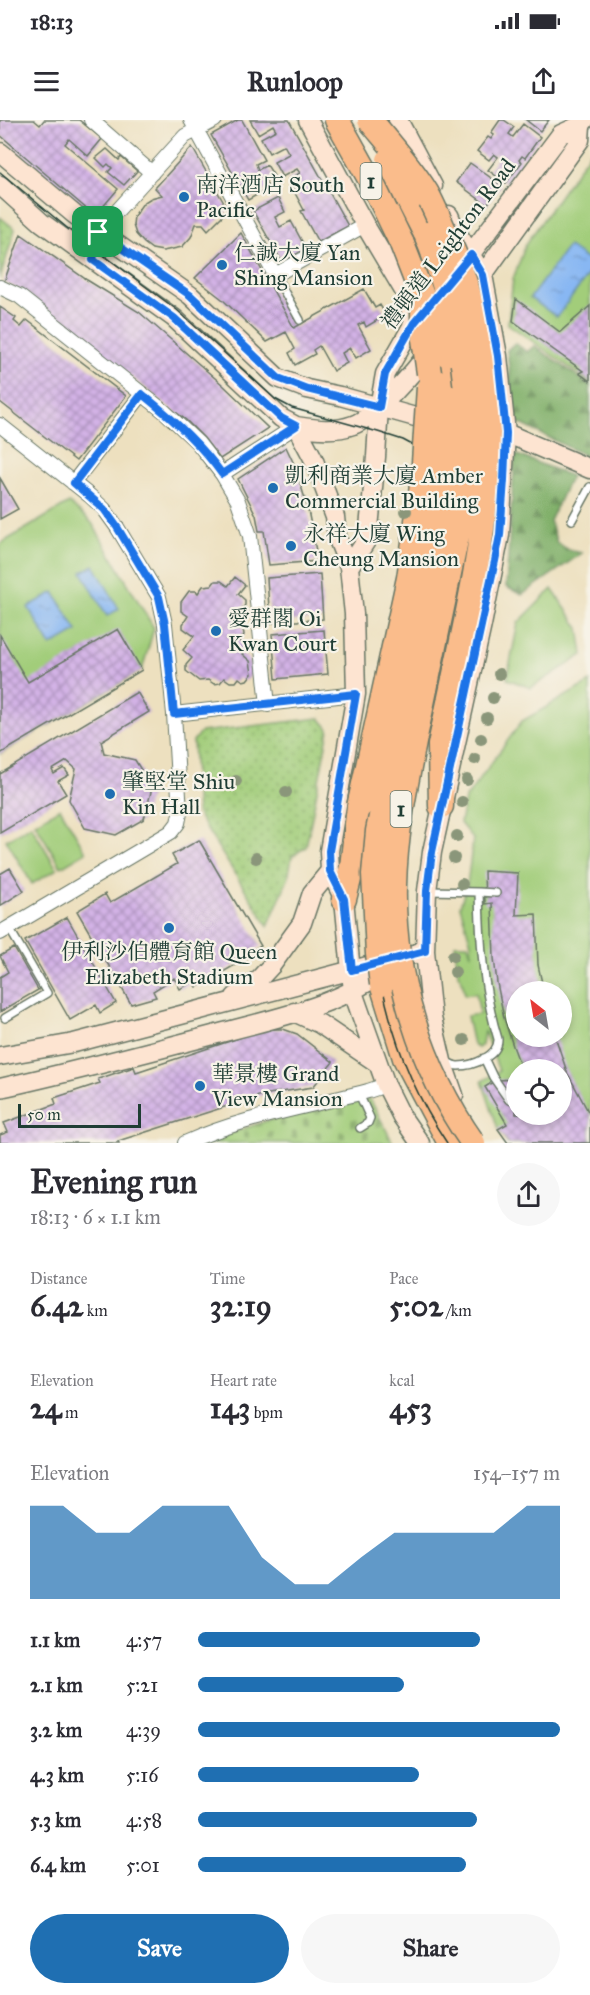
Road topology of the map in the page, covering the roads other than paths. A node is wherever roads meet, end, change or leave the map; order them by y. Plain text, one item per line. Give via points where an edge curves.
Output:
1 (91, 120) edge
2 (215, 120) edge
3 (308, 120) edge
4 (337, 120) edge
5 (398, 120) edge
6 (368, 121) edge
7 (583, 122) edge
8 (194, 125) edge
9 (0, 152) edge
10 (423, 166) junction
11 (152, 173) junction
12 (2, 187) edge
13 (446, 208) junction
14 (365, 225) junction
15 (98, 232) junction
16 (376, 243) junction
17 (471, 255) junction
18 (93, 260) junction
19 (275, 274) junction
20 (483, 275) junction
21 (0, 287) edge
22 (423, 298) junction
23 (491, 314) junction
24 (300, 320) dead end
25 (414, 323) junction
26 (429, 373) junction
27 (142, 394) junction
28 (448, 398) junction
29 (504, 402) junction
30 (379, 407) junction
31 (426, 420) junction
32 (0, 425) edge
33 (296, 426) junction
34 (474, 426) junction
35 (506, 433) junction
36 (524, 441) junction
37 (590, 469) edge
38 (222, 474) junction
39 (74, 483) junction
40 (590, 487) edge
41 (464, 493) junction
42 (572, 520) dead end
43 (349, 567) junction
44 (356, 694) junction
45 (268, 705) junction
46 (174, 714) junction
47 (440, 745) junction
48 (408, 784) junction
49 (441, 806) junction
50 (330, 871) junction
51 (427, 891) junction
52 (479, 892) junction
53 (496, 893) dead end
54 (344, 899) junction
55 (4, 931) edge
56 (425, 951) junction
57 (400, 958) junction
58 (352, 970) junction
59 (353, 992) junction
60 (226, 1004) junction
61 (294, 1012) junction
62 (4, 1018) dead end
63 (0, 1056) edge
64 (484, 1058) junction
65 (442, 1061) junction
66 (376, 1062) junction
67 (386, 1085) junction
68 (0, 1088) edge
69 (359, 1094) junction
70 (506, 1096) edge
71 (360, 1128) dead end
72 (185, 1143) edge
73 (420, 1143) edge
74 (450, 1143) edge
75 (473, 1143) edge
76 (483, 1143) edge

1 - 11 street
2 - 8 street
3 - 14 main road
4 - 22 highway, 1, bridge via 375,188
5 - 10 main road
6 - 10 lane
6 - 47 highway, bridge via 426,192 456,257 479,332 487,387 485,517
6 - 75 highway, 1, bridge via 441,270 464,361 467,465 403,796 394,913 402,972 416,1027 437,1082
7 - 17 main road, 禮頓道 Leighton Road via 561,134
7 - 20 main road, 禮頓道 Leighton Road via 580,140
8 - 11 street
8 - 19 street via 248,217
9 - 15 main road
10 - 13 main road
11 - 15 street
12 - 18 main road
13 - 16 main road via 443,231 424,252 410,256 395,254
13 - 17 main road
14 - 16 main road
14 - 19 street
15 - 18 street
15 - 30 main road via 190,295 278,378
16 - 25 main road via 407,296
17 - 20 main road
17 - 25 main road, 禮頓道 Leighton Road
18 - 33 main road via 174,318 281,418
19 - 24 lane
20 - 23 main road
20 - 30 main road, 禮頓道 Leighton Road via 418,367
21 - 27 street via 19,296
22 - 26 highway, bridge
22 - 28 highway, 1, bridge via 443,331
23 - 29 main road
23 - 34 main road
25 - 30 main road, 禮頓道 Leighton Road via 385,374
26 - 28 highway
26 - 54 highway, bridge via 424,469 409,578 359,807
27 - 38 street via 198,444
27 - 39 street
28 - 74 highway, 1, bridge via 446,475 379,821 374,874 382,984 405,1058
29 - 35 main road
29 - 36 main road
30 - 31 main road
30 - 33 main road, 禮頓道 Leighton Road via 354,425 328,430
30 - 43 main road, 禮頓道 Leighton Road via 368,538
31 - 34 main road
31 - 41 main road via 458,464
32 - 39 street
33 - 38 street
33 - 43 main road via 324,485
34 - 35 main road
34 - 41 main road
35 - 36 main road
35 - 49 main road via 498,543
36 - 37 main road
38 - 45 street via 238,501 250,536
39 - 46 street via 104,509 159,597
40 - 42 lane
41 - 48 main road
43 - 44 main road
44 - 45 street
44 - 50 main road via 329,851
45 - 46 street
46 - 55 street via 180,813 171,832
47 - 48 highway
47 - 49 highway
48 - 57 main road via 398,867
49 - 51 main road
50 - 54 main road
50 - 60 main road via 312,893 302,924 271,966
51 - 52 lane
51 - 56 main road
52 - 53 lane
52 - 64 lane via 480,946 498,1044 494,1053
54 - 58 main road
55 - 62 lane via 47,993
56 - 57 main road
56 - 65 main road via 432,1018
57 - 58 main road
57 - 59 main road
58 - 59 main road
58 - 60 main road
59 - 61 main road
59 - 66 main road
60 - 63 main road via 74,1043
61 - 66 main road via 320,1024
61 - 68 main road
64 - 65 lane via 458,1066
64 - 70 lane
65 - 76 main road via 457,1101
66 - 67 main road
67 - 69 street
67 - 73 main road
69 - 71 lane via 370,1118
69 - 72 street via 245,1121

